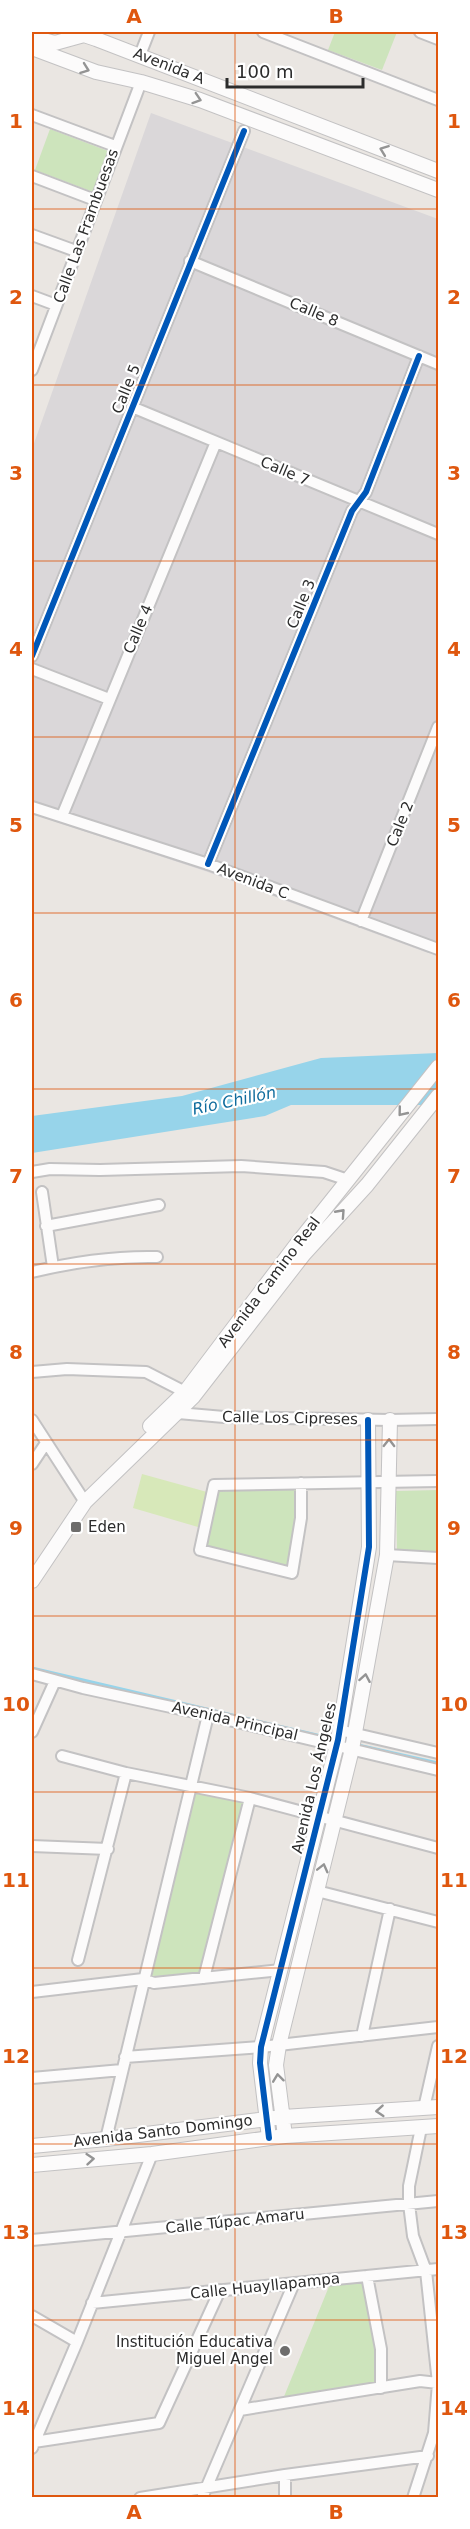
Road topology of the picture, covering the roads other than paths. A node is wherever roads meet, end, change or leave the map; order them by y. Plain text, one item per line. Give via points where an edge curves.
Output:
1 (149, 32) edge
2 (263, 32) edge
3 (420, 32) edge
4 (32, 37) edge
5 (66, 37) edge
6 (438, 39) edge
7 (32, 48) edge
8 (140, 55) junction
9 (141, 82) junction
10 (438, 100) edge
11 (32, 115) edge
12 (244, 130) dead end
13 (115, 146) junction
14 (438, 171) edge
15 (32, 176) edge
16 (438, 190) edge
17 (95, 200) junction
18 (32, 235) edge
19 (76, 251) junction
20 (190, 261) junction
21 (32, 296) edge
22 (56, 305) junction
23 (419, 356) junction
24 (438, 364) edge
25 (32, 366) edge
26 (132, 407) junction
27 (216, 442) junction
28 (359, 501) junction
29 (438, 534) edge
30 (32, 656) edge
31 (32, 669) edge
32 (109, 699) junction
33 (438, 727) edge
34 (32, 807) edge
35 (62, 816) junction
36 (208, 864) junction
37 (361, 921) junction
38 (438, 949) edge
39 (438, 1067) edge
40 (438, 1096) edge
41 (32, 1172) edge
42 (350, 1177) junction
43 (42, 1192) dead end
44 (159, 1205) dead end
45 (46, 1227) junction
46 (157, 1257) dead end
47 (52, 1267) junction
48 (32, 1272) edge
49 (32, 1372) edge
50 (185, 1392) junction
51 (178, 1413) junction
52 (368, 1419) junction
53 (438, 1419) edge
54 (390, 1420) junction
55 (32, 1421) edge
56 (46, 1443) junction
57 (32, 1464) edge
58 (370, 1481) junction
59 (438, 1481) edge
60 (389, 1482) junction
61 (301, 1483) junction
62 (94, 1491) junction
63 (84, 1502) junction
64 (387, 1555) junction
65 (438, 1557) edge
66 (32, 1581) edge
67 (32, 1674) edge
68 (56, 1681) junction
69 (208, 1715) junction
70 (339, 1730) junction
71 (32, 1732) edge
72 (355, 1734) junction
73 (337, 1745) junction
74 (352, 1749) junction
75 (438, 1752) edge
76 (62, 1756) dead end
77 (438, 1770) edge
78 (126, 1773) junction
79 (190, 1786) junction
80 (250, 1798) junction
81 (319, 1816) junction
82 (334, 1821) junction
83 (438, 1848) edge
84 (108, 1849) junction
85 (32, 1850) edge
86 (317, 1890) junction
87 (390, 1909) junction
88 (438, 1922) edge
89 (78, 1960) dead end
90 (281, 1970) junction
91 (204, 1978) junction
92 (143, 1979) junction
93 (32, 1992) edge
94 (438, 2027) edge
95 (362, 2036) junction
96 (279, 2045) junction
97 (438, 2046) edge
98 (261, 2047) junction
99 (125, 2057) junction
100 (122, 2070) junction
101 (32, 2078) edge
102 (438, 2107) edge
103 (424, 2108) junction
104 (283, 2117) junction
105 (266, 2119) junction
106 (438, 2126) edge
107 (420, 2128) junction
108 (285, 2136) junction
109 (269, 2138) junction
110 (106, 2139) junction
111 (32, 2146) edge
112 (152, 2154) junction
113 (32, 2164) edge
114 (438, 2201) edge
115 (409, 2204) junction
116 (122, 2232) junction
117 (32, 2240) edge
118 (438, 2269) edge
119 (426, 2271) junction
120 (367, 2276) junction
121 (294, 2283) junction
122 (219, 2290) junction
123 (92, 2303) junction
124 (32, 2316) edge
125 (77, 2342) junction
126 (438, 2383) edge
127 (381, 2388) junction
128 (240, 2410) junction
129 (436, 2432) edge
130 (33, 2445) edge
131 (428, 2456) junction
132 (285, 2475) junction
133 (207, 2486) junction
134 (141, 2498) edge
135 (202, 2498) edge
136 (285, 2498) edge
137 (414, 2498) edge

1 - 8 street
2 - 10 street
3 - 6 street
4 - 5 street, Avenida A via 55,43
5 - 8 street, Avenida A via 84,35
7 -> 9 street, Avenida A via 96,72
14 -> 8 street, Avenida A
9 - 13 street, Calle Las Frambuesas
9 -> 16 street, Avenida A via 248,117
11 - 13 street
12 - 20 street, Calle 5
13 - 17 street, Calle Las Frambuesas
15 - 17 street
17 - 19 street, Calle Las Frambuesas
18 - 19 street
19 - 22 street, Calle Las Frambuesas
20 - 23 street, Calle 8
20 - 26 street, Calle 5
21 - 22 street
22 - 25 street, Calle Las Frambuesas
23 - 24 street, Calle 8
23 - 28 street, Calle 3 via 366,492
26 - 27 street, Calle 7
26 - 30 street, Calle 5
27 - 28 street, Calle 7
27 - 32 street, Calle 4
28 - 29 street, Calle 7
28 - 36 street, Calle 3
31 - 32 street
32 - 35 street, Calle 4
33 - 37 street, Cale 2
34 - 35 street, Avenida C
35 - 36 street, Avenida C
36 - 37 street, Avenida C
37 - 38 street, Avenida C
39 -> 42 street, Avenida Camino Real
51 -> 40 street, Avenida Camino Real via 304,1254 367,1185
41 - 42 street via 241,1166
42 - 50 street, Avenida Camino Real
43 - 45 street
44 - 45 street
45 - 47 street
46 - 47 street via 124,1256
47 - 48 street
49 - 50 street via 146,1372
50 - 62 street, Avenida Camino Real via 114,1461
51 - 52 street, Calle Los Cipreses
51 - 62 street, Avenida Camino Real
52 - 54 street, Calle Los Cipreses
52 - 58 street, Avenida Los Ángeles
53 - 54 street, Calle Los Cipreses
60 -> 54 street, Avenida Los Ángeles
55 - 56 street
56 - 57 street
56 - 63 street
58 - 60 street
58 - 61 street
58 - 70 street, Avenida Los Ángeles via 369,1546
59 - 60 street
60 - 64 street, Avenida Los Ángeles
61 - 61 street via 301,1518 292,1573 200,1550 214,1485
62 - 63 street, Avenida Camino Real
63 - 66 street, Avenida Camino Real
64 - 65 street
72 -> 64 street, Avenida Los Ángeles
67 - 68 street, Avenida Principal
68 - 69 street, Avenida Principal
68 - 71 street
69 - 73 street, Avenida Principal
69 - 79 street
70 - 72 street
70 - 73 street, Avenida Los Ángeles
72 - 74 street, Avenida Los Ángeles
72 - 75 street
73 - 74 street, Avenida Principal
73 - 81 street, Avenida Los Ángeles
74 - 77 street, Avenida Principal
74 - 82 street, Avenida Los Ángeles
76 - 78 street
78 - 79 street
78 - 84 street
79 - 80 street
79 - 92 street
80 - 81 street
80 - 91 street
81 - 82 street
81 - 90 street, Avenida Los Ángeles
82 - 83 street
86 -> 82 street, Avenida Los Ángeles
84 - 85 street
84 - 89 street
86 - 87 street
86 - 96 street, Avenida Los Ángeles
87 - 88 street
87 - 95 street
90 - 91 street
90 - 98 street, Avenida Los Ángeles
91 - 92 street via 154,1983
92 - 93 street
92 - 99 street
94 - 95 street
95 - 96 street
96 - 98 street
104 -> 96 street, Avenida Los Ángeles via 276,2065
97 - 103 street
98 - 99 street
98 - 105 street, Avenida Los Ángeles
99 - 100 street
100 - 101 street
100 - 110 street
102 - 103 street, Avenida Santo Domingo
103 -> 104 street, Avenida Santo Domingo
104 - 105 street, Avenida Santo Domingo
104 - 108 street, Avenida Los Ángeles
105 - 109 street, Avenida Los Ángeles
105 - 110 street, Avenida Santo Domingo
106 - 107 street, Avenida Santo Domingo
107 - 108 street, Avenida Santo Domingo
107 - 115 street
108 - 109 street, Avenida Santo Domingo
109 - 112 street, Avenida Santo Domingo
110 - 111 street, Avenida Santo Domingo
113 -> 112 street, Avenida Santo Domingo
112 - 116 street
114 - 115 street, Calle Túpac Amaru
115 - 116 street, Calle Túpac Amaru
115 - 119 street via 413,2236
116 - 117 street, Calle Túpac Amaru
116 - 123 street
118 - 119 street, Calle Huayllapampa
119 - 120 street, Calle Huayllapampa
119 - 126 street
120 - 121 street, Calle Huayllapampa
120 - 127 street via 381,2349
121 - 122 street, Calle Huayllapampa
121 - 128 street
122 - 123 street, Calle Huayllapampa
122 - 130 street via 159,2423
123 - 125 street
124 - 125 street
125 - 130 street
126 - 127 street via 420,2381
126 - 129 street
127 - 128 street
128 - 133 street
129 - 131 street
131 - 132 street
131 - 137 street
132 - 133 street
132 - 136 street
133 - 134 street
133 - 135 street

